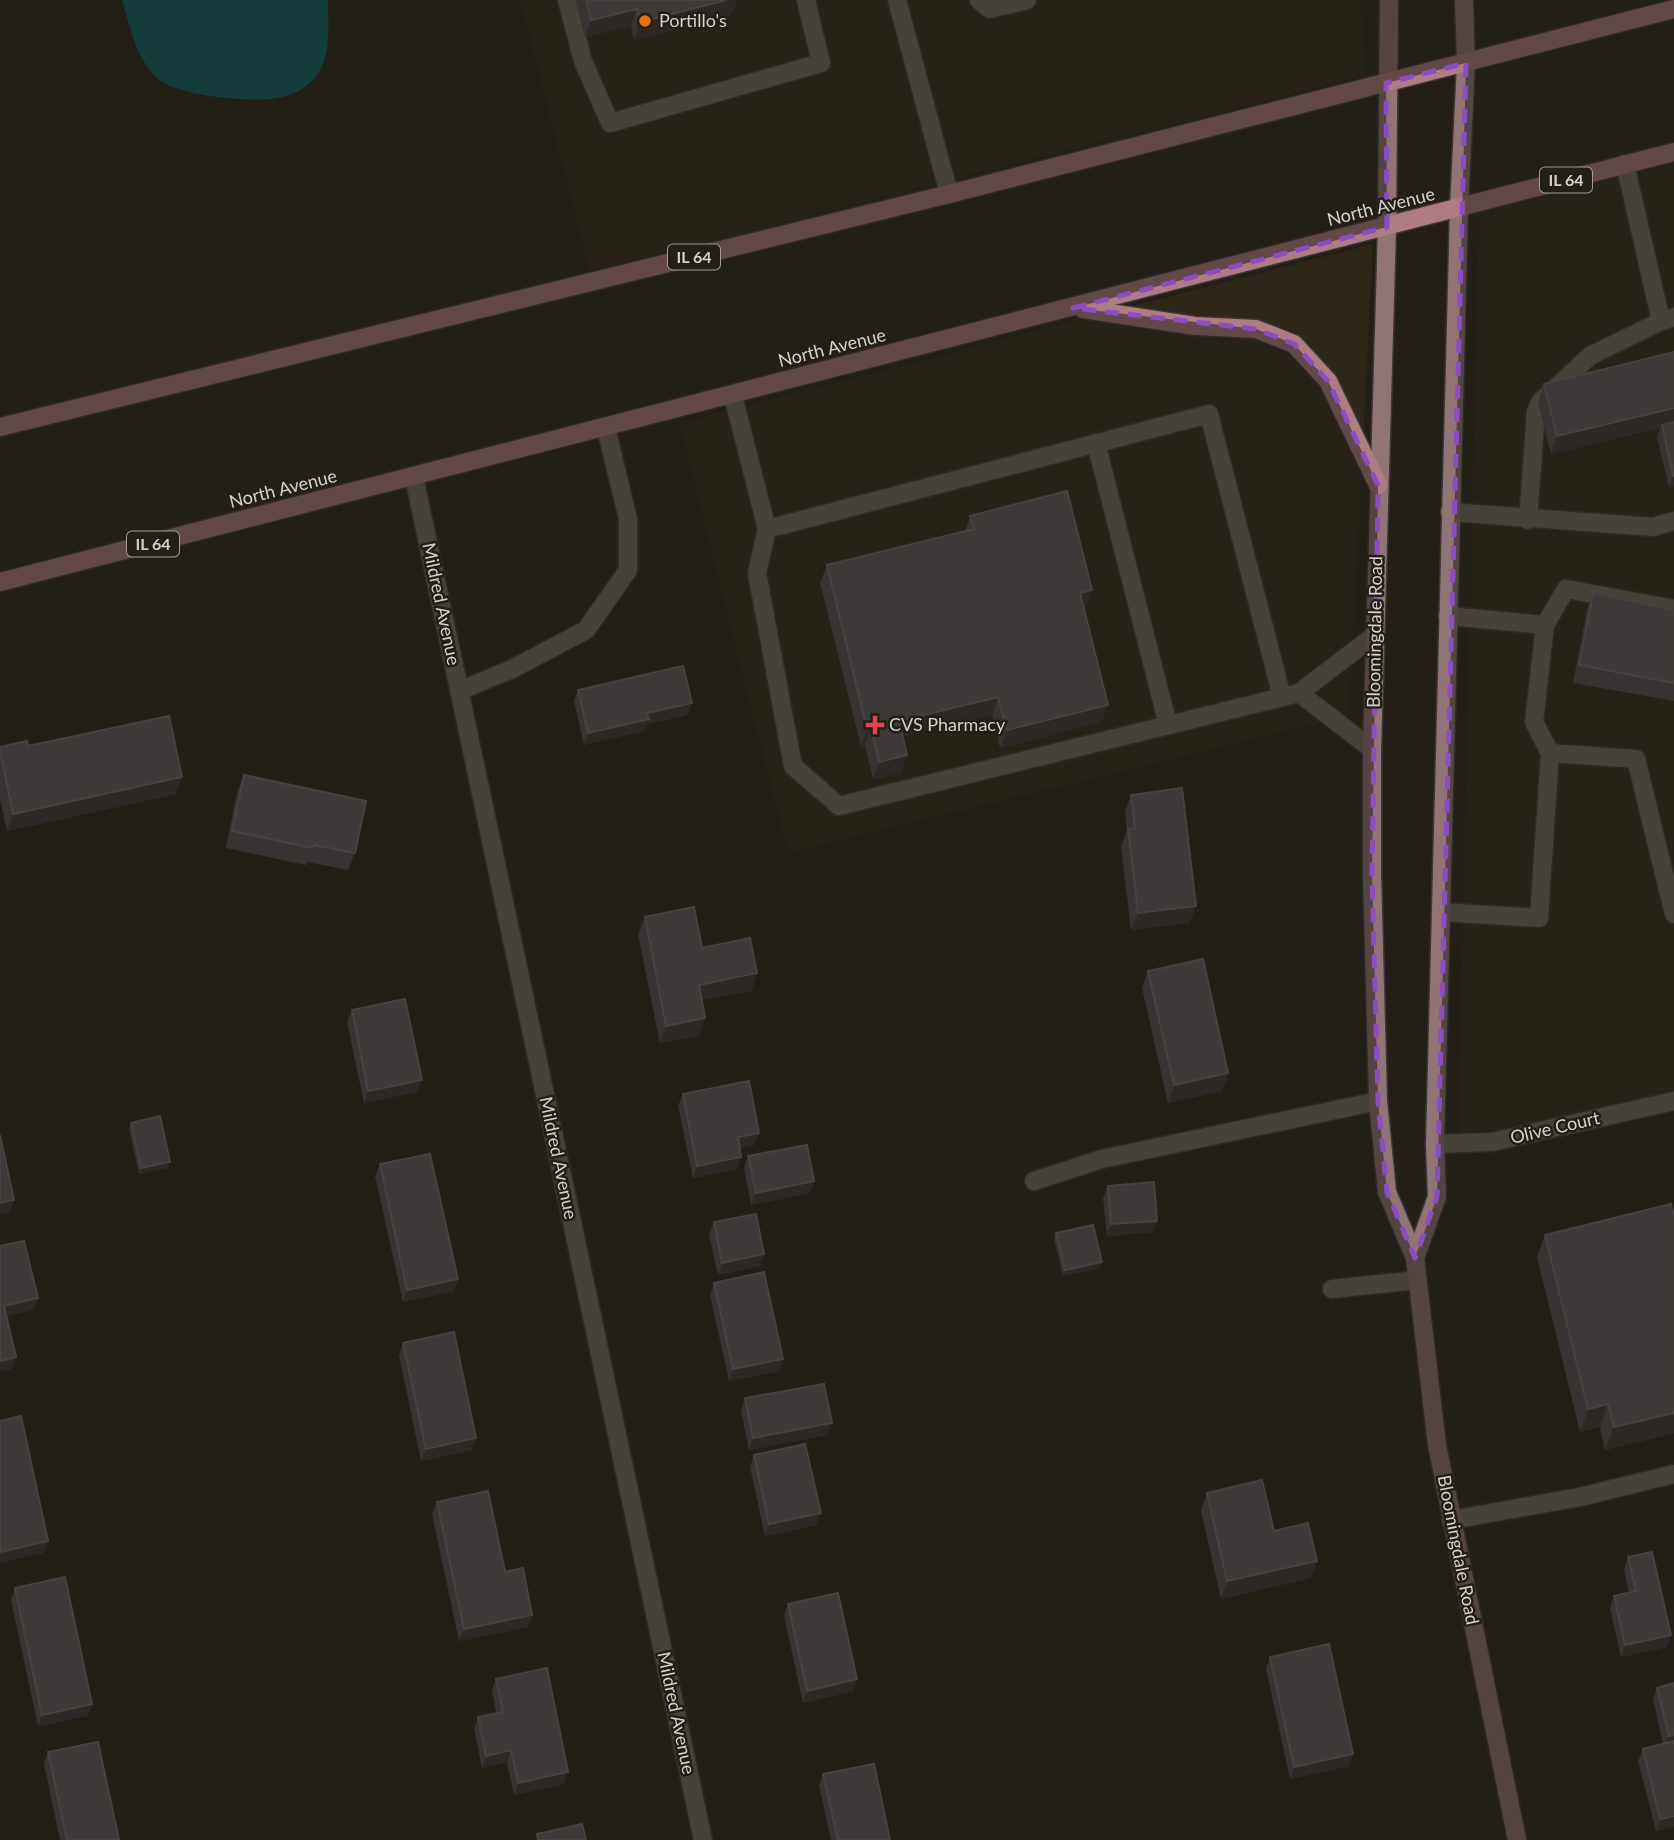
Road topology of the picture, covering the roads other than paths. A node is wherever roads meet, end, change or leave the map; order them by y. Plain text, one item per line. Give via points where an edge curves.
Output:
1 (567, 0) edge
2 (806, 0) edge
3 (897, 0) edge
4 (979, 0) edge
5 (1027, 0) edge
6 (1389, 0) edge
7 (1464, 0) edge
8 (1674, 9) edge
9 (1466, 62) junction
10 (1386, 83) junction
11 (1674, 152) edge
12 (1625, 164) junction
13 (949, 194) junction
14 (1459, 209) junction
15 (1387, 227) junction
16 (1073, 308) junction
17 (1668, 319) edge
18 (733, 396) junction
19 (0, 427) edge
20 (606, 428) junction
21 (1096, 443) junction
22 (414, 477) junction
23 (1378, 485) junction
24 (1450, 512) junction
25 (1528, 520) junction
26 (1674, 521) edge
27 (767, 529) junction
28 (0, 582) edge
29 (1674, 609) edge
30 (1448, 617) junction
31 (1545, 625) junction
32 (1375, 635) junction
33 (459, 691) junction
34 (1290, 695) junction
35 (1168, 725) junction
36 (1372, 749) junction
37 (1550, 753) junction
38 (1441, 912) junction
39 (1674, 914) edge
40 (1378, 1101) junction
41 (1674, 1101) edge
42 (1435, 1144) junction
43 (1034, 1181) dead end
44 (1415, 1258) junction
45 (1418, 1280) junction
46 (1332, 1289) dead end
47 (1674, 1474) edge
48 (1451, 1520) junction
49 (703, 1840) edge
50 (1517, 1840) edge

1 - 2 street via 583,61 610,123 821,63
3 - 13 street
4 - 5 street via 990,9
6 - 10 main road, Bloomingdale Road
7 - 9 main road, Bloomingdale Road
8 - 9 main road, IL 64
9 - 10 main road, IL 64
9 - 14 main road, Bloomingdale Road
10 - 13 main road, IL 64
10 - 15 main road, Bloomingdale Road
11 - 12 main road, North Avenue / IL 64
12 - 14 main road, North Avenue / IL 64
12 - 17 street
13 - 19 main road, IL 64
14 - 15 main road, North Avenue / IL 64
14 - 24 main road, Bloomingdale Road
15 - 16 main road, North Avenue / IL 64
15 - 23 main road, Bloomingdale Road
16 - 18 main road, North Avenue / IL 64
16 - 23 main road via 1195,326 1256,328 1294,344 1328,381
17 - 25 street via 1590,356 1540,402
18 - 20 main road, North Avenue / IL 64
18 - 27 street
20 - 22 main road, North Avenue / IL 64
20 - 33 street via 628,519 628,570 586,630
21 - 27 street
21 - 34 street via 1209,414
21 - 35 street
22 - 28 main road, North Avenue / IL 64
22 - 33 street, Mildred Avenue
23 - 32 main road, Bloomingdale Road
24 - 25 street
24 - 30 main road, Bloomingdale Road
25 - 26 street via 1653,527
27 - 35 street via 757,573 793,766 839,806
29 - 31 street via 1566,589
30 - 31 street
30 - 38 main road, Bloomingdale Road
31 - 37 street via 1534,722
32 - 34 street
32 - 36 main road, Bloomingdale Road
33 - 49 street, Mildred Avenue
34 - 35 street
34 - 36 street
36 - 40 main road, Bloomingdale Road
37 - 38 street via 1539,918
37 - 39 street via 1636,759
38 - 42 main road, Bloomingdale Road
40 - 43 street via 1102,1159
40 - 44 main road, Bloomingdale Road via 1387,1192
41 - 42 street, Olive Court via 1492,1142
42 - 44 main road, Bloomingdale Road via 1437,1197
44 - 45 main road, Bloomingdale Road
45 - 46 street
45 - 48 main road, Bloomingdale Road via 1437,1445
47 - 48 street via 1580,1497
48 - 50 main road, Bloomingdale Road

